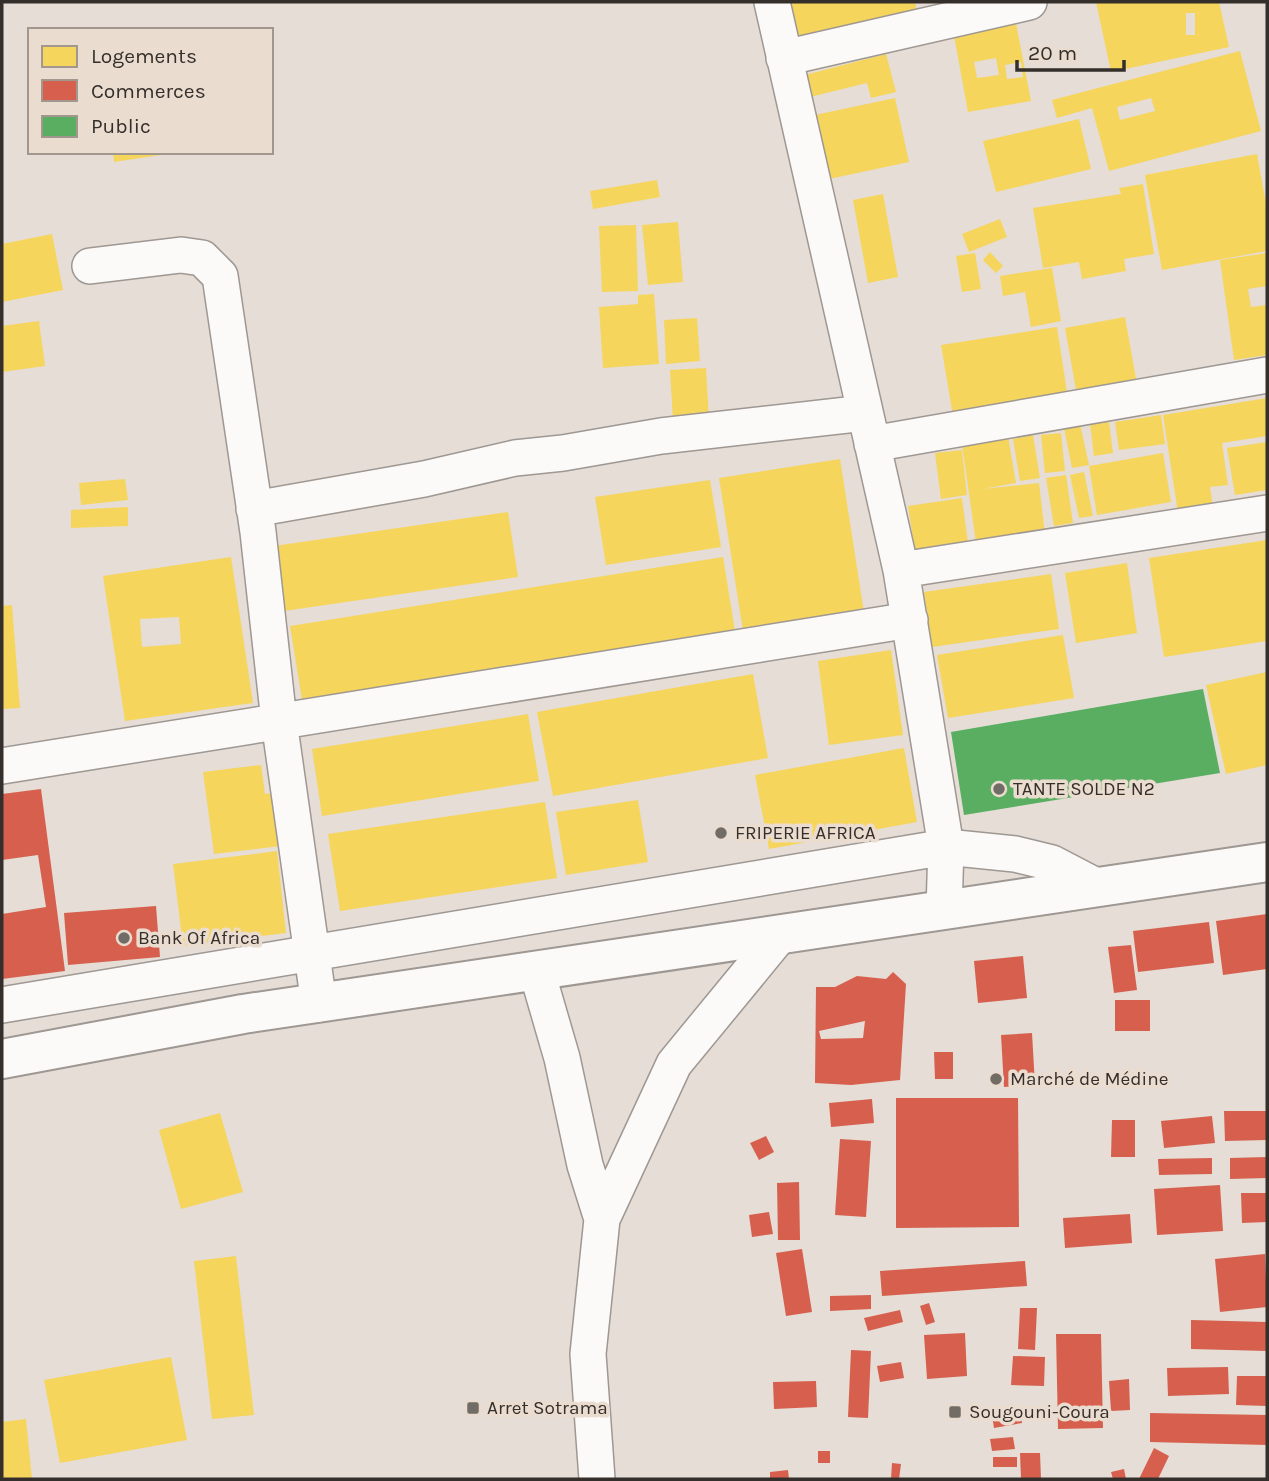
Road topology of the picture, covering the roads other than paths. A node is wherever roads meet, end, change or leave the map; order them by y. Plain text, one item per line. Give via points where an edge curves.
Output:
1 (772, 2) edge
2 (1029, 2) edge
3 (784, 58) junction
4 (90, 266) dead end
5 (1267, 375) edge
6 (868, 428) junction
7 (254, 509) junction
8 (1267, 513) edge
9 (901, 570) junction
10 (910, 620) junction
11 (279, 722) junction
12 (2, 766) edge
13 (946, 847) junction
14 (1267, 862) edge
15 (1098, 887) junction
16 (944, 911) junction
17 (780, 935) junction
18 (312, 951) junction
19 (537, 972) junction
20 (319, 1004) junction
21 (2, 1005) edge
22 (2, 1059) edge
23 (602, 1219) junction
24 (597, 1479) edge

1 - 3 street
2 - 3 street
3 - 6 street
4 - 7 street via 181,256 202,258 220,276
5 - 6 street
6 - 7 street via 661,436 515,458
6 - 9 street
7 - 11 street
8 - 9 street
9 - 10 street
10 - 11 street
10 - 13 street
11 - 12 street
11 - 18 street
13 - 15 street via 1016,854 1052,863
13 - 16 street
13 - 18 street
14 - 15 street
15 - 16 street
16 - 17 street
17 - 19 street
17 - 23 street via 674,1064
18 - 20 street
18 - 21 street
19 - 20 street
19 - 23 street
20 - 22 street
23 - 24 street via 588,1354

